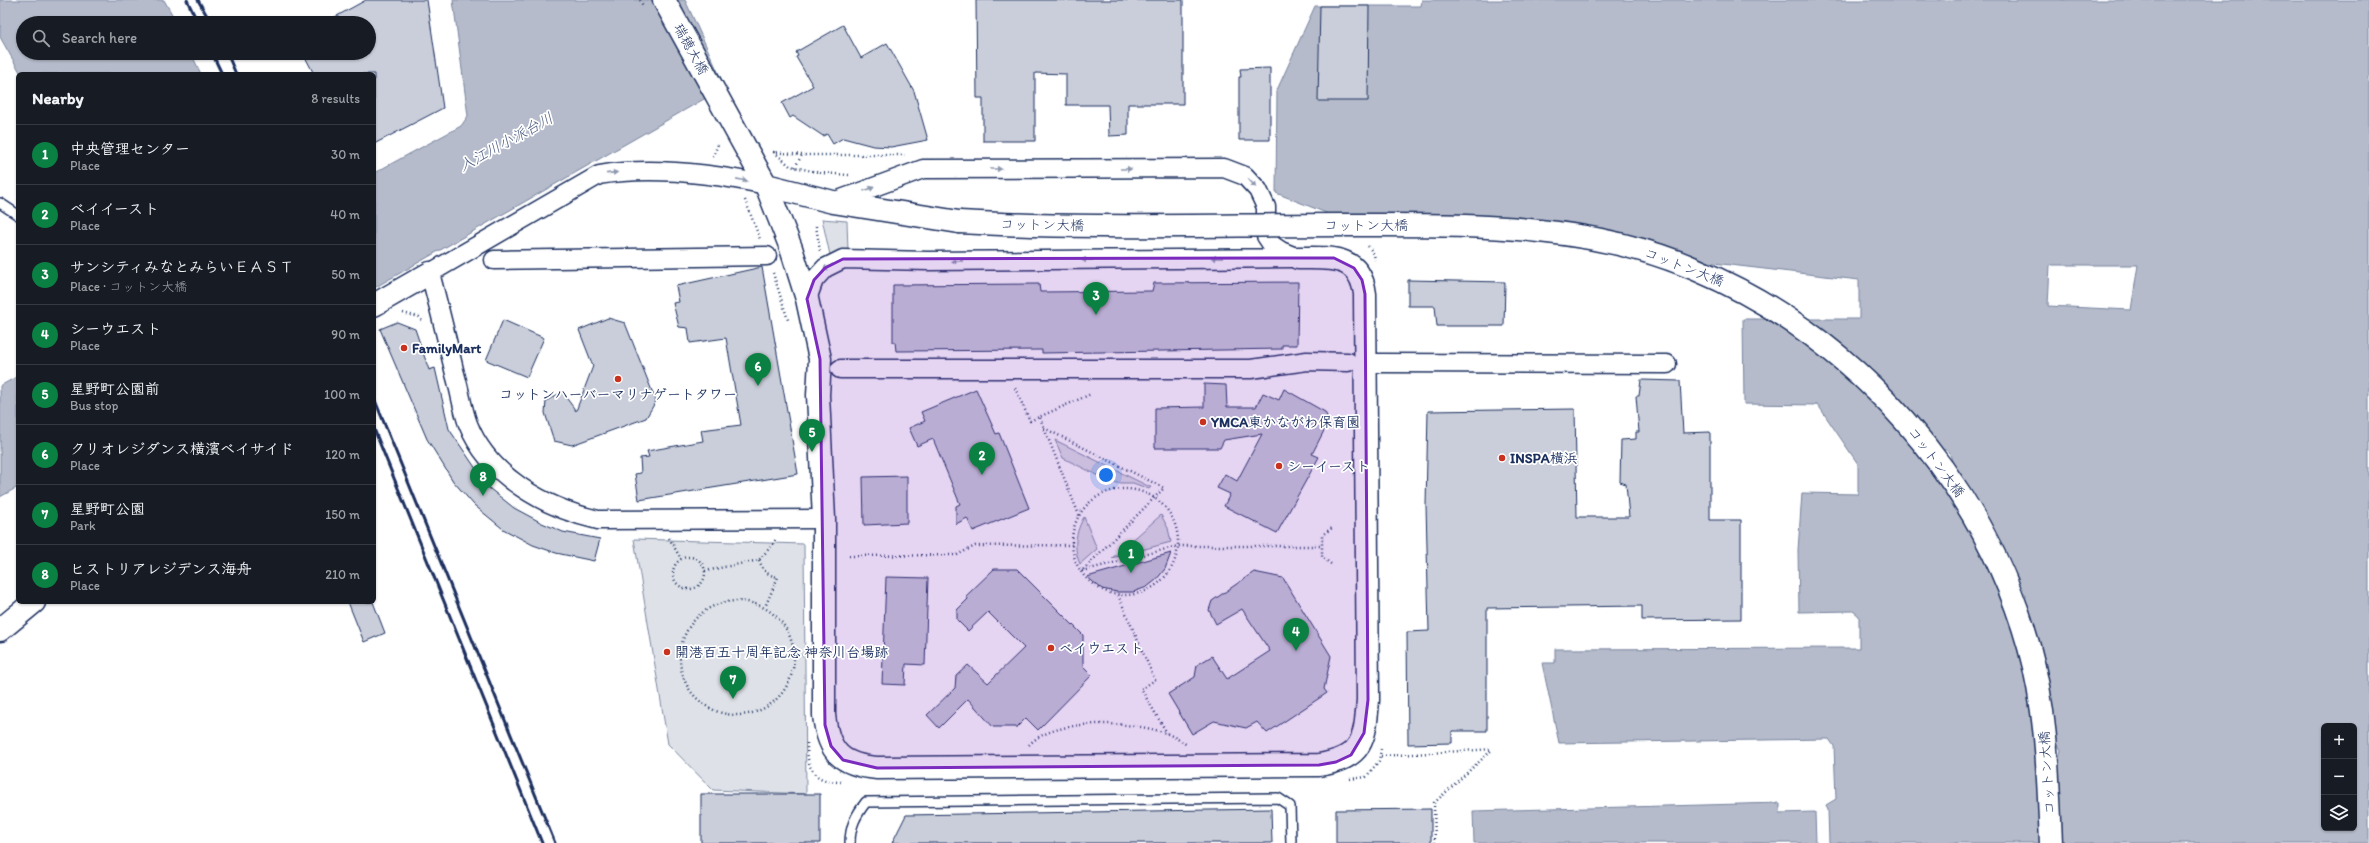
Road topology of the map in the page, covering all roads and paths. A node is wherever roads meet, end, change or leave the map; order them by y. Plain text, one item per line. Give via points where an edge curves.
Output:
1 (664, 0) edge
2 (770, 147) dead end
3 (773, 152) junction
4 (795, 167) junction
5 (794, 173) dead end
6 (854, 174) dead end
7 (766, 185) junction
8 (743, 196) dead end
9 (833, 202) junction
10 (0, 203) edge
11 (16, 214) edge
12 (816, 226) dead end
13 (1266, 236) junction
14 (767, 256) junction
15 (1237, 258) junction
16 (1298, 258) junction
17 (821, 259) dead end
18 (494, 260) dead end
19 (430, 273) junction
20 (807, 299) junction
21 (376, 303) edge
22 (398, 312) dead end
23 (789, 323) dead end
24 (425, 325) dead end
25 (1348, 362) dead end
26 (1376, 363) dead end
27 (1667, 364) dead end
28 (840, 368) dead end
29 (1006, 368) junction
30 (1091, 394) dead end
31 (1040, 418) junction
32 (1044, 428) junction
33 (1155, 498) junction
34 (1080, 516) junction
35 (783, 518) junction
36 (824, 519) junction
37 (1332, 528) dead end
38 (1072, 544) junction
39 (1178, 546) junction
40 (1322, 546) junction
41 (845, 553) dead end
42 (849, 556) dead end
43 (845, 559) dead end
44 (758, 560) junction
45 (1331, 564) dead end
46 (705, 571) junction
47 (1081, 572) junction
48 (1118, 595) junction
49 (32, 604) edge
50 (765, 607) junction
51 (0, 630) edge
52 (794, 654) junction
53 (808, 655) dead end
54 (1168, 734) junction
55 (1190, 747) dead end
56 (1025, 750) dead end
57 (1354, 779) dead end
58 (850, 843) edge
59 (1291, 843) edge
60 (1435, 843) edge
61 (2051, 843) edge

1 - 7 street, 瑞穂大橋
2 - 3 path
3 - 4 path
3 - 4 path via 802,155
4 - 5 path
4 - 6 path via 821,173
7 - 9 street, コットン大橋
19 -> 7 street via 599,175 614,172 700,173
7 - 20 street, 瑞穂大橋 via 791,248
8 - 14 path
9 -> 13 street via 923,169 1224,168 1245,176 1258,190 1266,207
9 - 61 street, コットン大橋, bridge via 959,222 1034,227 1465,226 1540,231 1645,250 1694,268 1736,288 1831,350 1879,393 1940,462 1973,513 2014,599 2029,648 2040,695 2047,752
10 - 11 lane
12 - 17 path
13 - 15 street
13 - 16 street via 1272,245
14 - 18 street
14 - 23 path
15 - 16 street
15 -> 20 street via 928,261 843,259 825,268 814,280
16 - 36 street, 瑞穂大橋 via 1334,258 1345,262 1359,276 1365,294 1368,700 1364,732 1355,751 1346,758 1311,765 877,768 850,763 839,756 831,746 825,725
19 - 21 street
19 - 35 street via 468,424 488,455 528,493 576,515 598,520
20 - 36 street, 瑞穂大橋 via 820,359 818,395
22 - 24 path via 418,317
25 - 29 street via 1308,361 1250,369
26 - 27 street
28 - 29 street
29 - 31 path via 1030,422
30 - 31 path
31 - 32 path
32 - 33 path via 1164,488
32 - 34 path
33 - 34 path via 1134,490 1111,491 1090,502
33 - 39 path via 1171,515 1176,526
33 - 47 path
34 - 38 path via 1073,533
35 - 36 street
35 - 44 path via 774,543
37 - 40 path via 1322,535
38 - 42 path via 975,546 957,555
38 - 47 path
39 - 40 path
39 - 47 path
39 - 48 path via 1175,562 1161,582 1140,594
40 - 45 path via 1322,557
41 - 43 path
44 - 46 path
44 - 50 path via 763,570 771,576 778,577
46 - 46 path via 700,562 686,557 677,562 673,576 681,587 691,589 703,581
47 - 48 path via 1094,586
48 - 54 path via 1156,680 1141,689
49 - 51 street
50 - 52 path via 790,636
50 - 52 path via 748,601 729,600 711,606 696,617 685,632 680,650 680,669 687,686 699,701 714,711 733,715 752,713 770,705 783,691 792,674
52 - 53 path
54 - 55 path
54 - 56 path via 1124,726 1076,726 1051,731 1034,740
57 - 60 path via 1366,777 1375,768 1381,756 1493,749 1434,802
58 - 59 lane via 850,832 855,816 866,802 1278,798 1290,806

